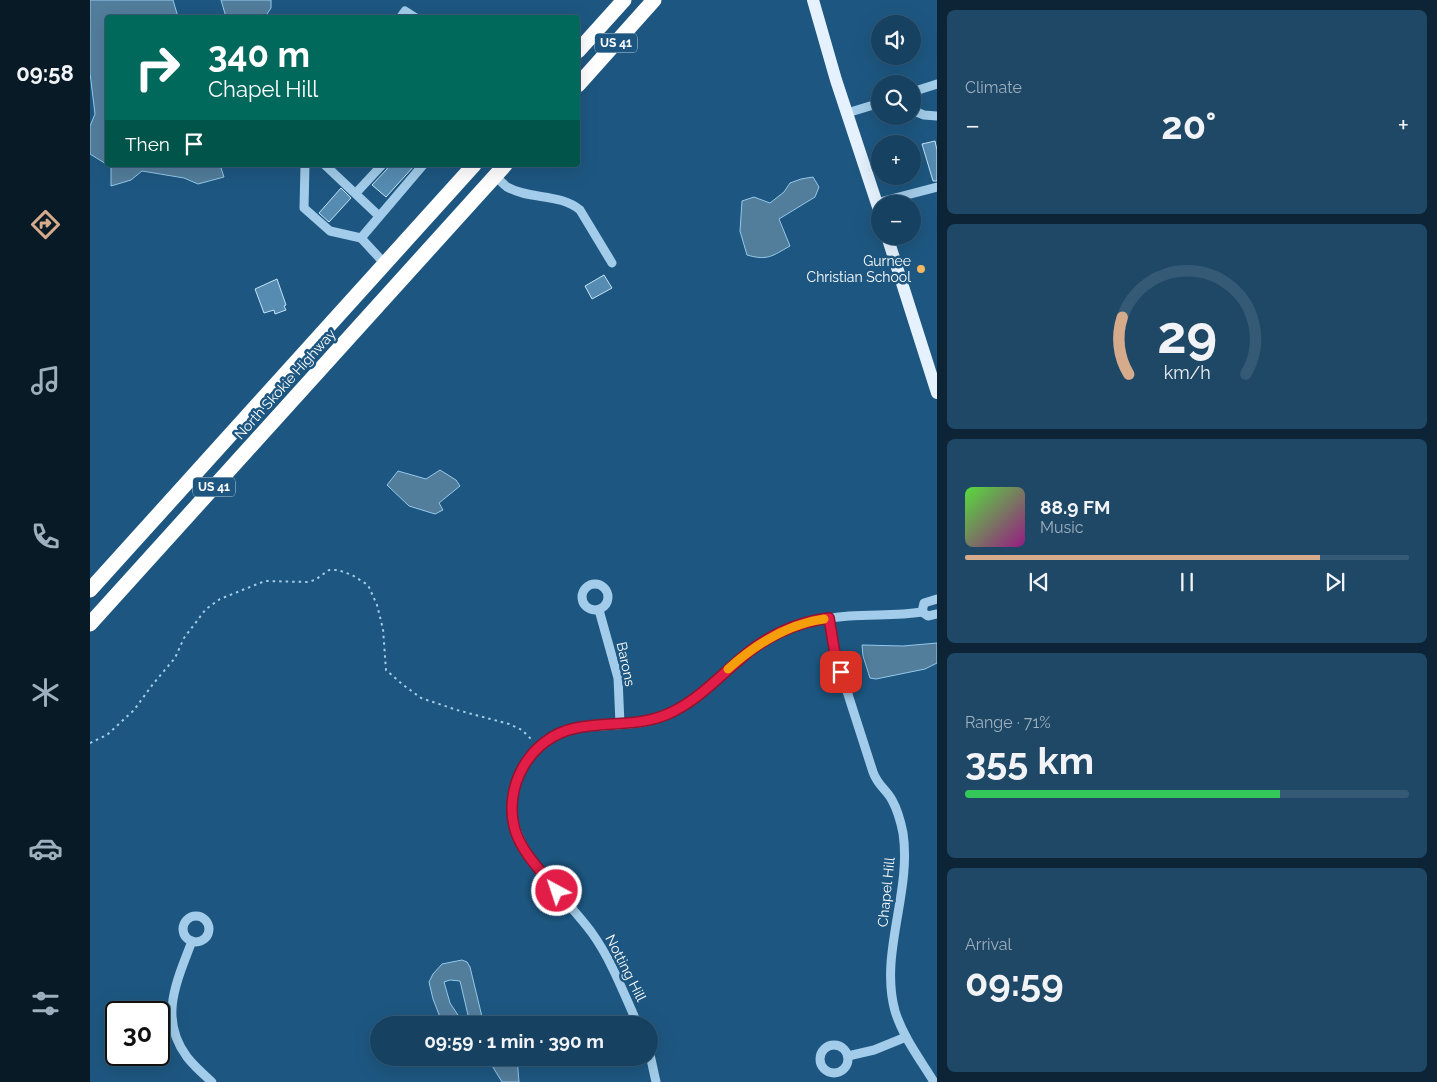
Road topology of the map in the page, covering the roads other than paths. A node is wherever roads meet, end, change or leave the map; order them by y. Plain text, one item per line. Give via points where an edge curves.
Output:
1 (624, 0) edge
2 (654, 0) edge
3 (813, 0) edge
4 (580, 49) edge
5 (580, 83) edge
6 (937, 84) edge
7 (921, 89) edge
8 (871, 106) edge
9 (847, 113) junction
10 (921, 114) edge
11 (937, 116) edge
12 (305, 167) edge
13 (327, 167) edge
14 (380, 167) edge
15 (421, 167) edge
16 (472, 167) edge
17 (500, 170) edge
18 (937, 187) edge
19 (356, 194) junction
20 (874, 195) edge
21 (915, 195) edge
22 (379, 216) junction
23 (361, 238) junction
24 (890, 245) edge
25 (612, 263) dead end
26 (385, 264) junction
27 (937, 393) edge
28 (90, 590) edge
29 (937, 599) edge
30 (599, 610) dead end
31 (922, 612) junction
32 (937, 614) edge
33 (829, 618) junction
34 (90, 624) edge
35 (620, 724) junction
36 (192, 941) dead end
37 (634, 1016) edge
38 (906, 1037) junction
39 (848, 1056) dead end
40 (652, 1066) edge
41 (212, 1082) edge
42 (656, 1082) edge
43 (934, 1082) edge

1 - 4 highway, US 41
2 - 5 highway, US 41
3 - 9 main road
6 - 7 street
8 - 9 street
9 - 20 main road
10 - 11 street
12 - 23 street via 304,208 330,231
13 - 19 street
14 - 19 street
15 - 22 street
16 - 26 highway, North Skokie Highway / US 41
17 - 25 street via 507,187 574,205
17 - 34 highway, North Skokie Highway / US 41
18 - 21 street
19 - 22 street
22 - 23 street
23 - 26 street
24 - 27 main road
26 - 28 highway, North Skokie Highway / US 41
29 - 31 street via 924,603
30 - 35 street, Barons via 618,678
31 - 32 street, Notting Hill via 928,616
31 - 33 street, Notting Hill
33 - 35 street, Notting Hill via 793,627 762,642 692,701 675,711 650,721
33 - 38 street, Chapel Hill via 835,654 872,772 892,800 902,832 904,872 891,986 895,1011
35 - 37 street, Notting Hill via 577,728 557,734 530,756 519,774 513,795 513,820 525,851 604,951
36 - 41 street via 174,990 173,1025 186,1056
38 - 39 street
38 - 43 street, Chapel Hill
40 - 42 street

